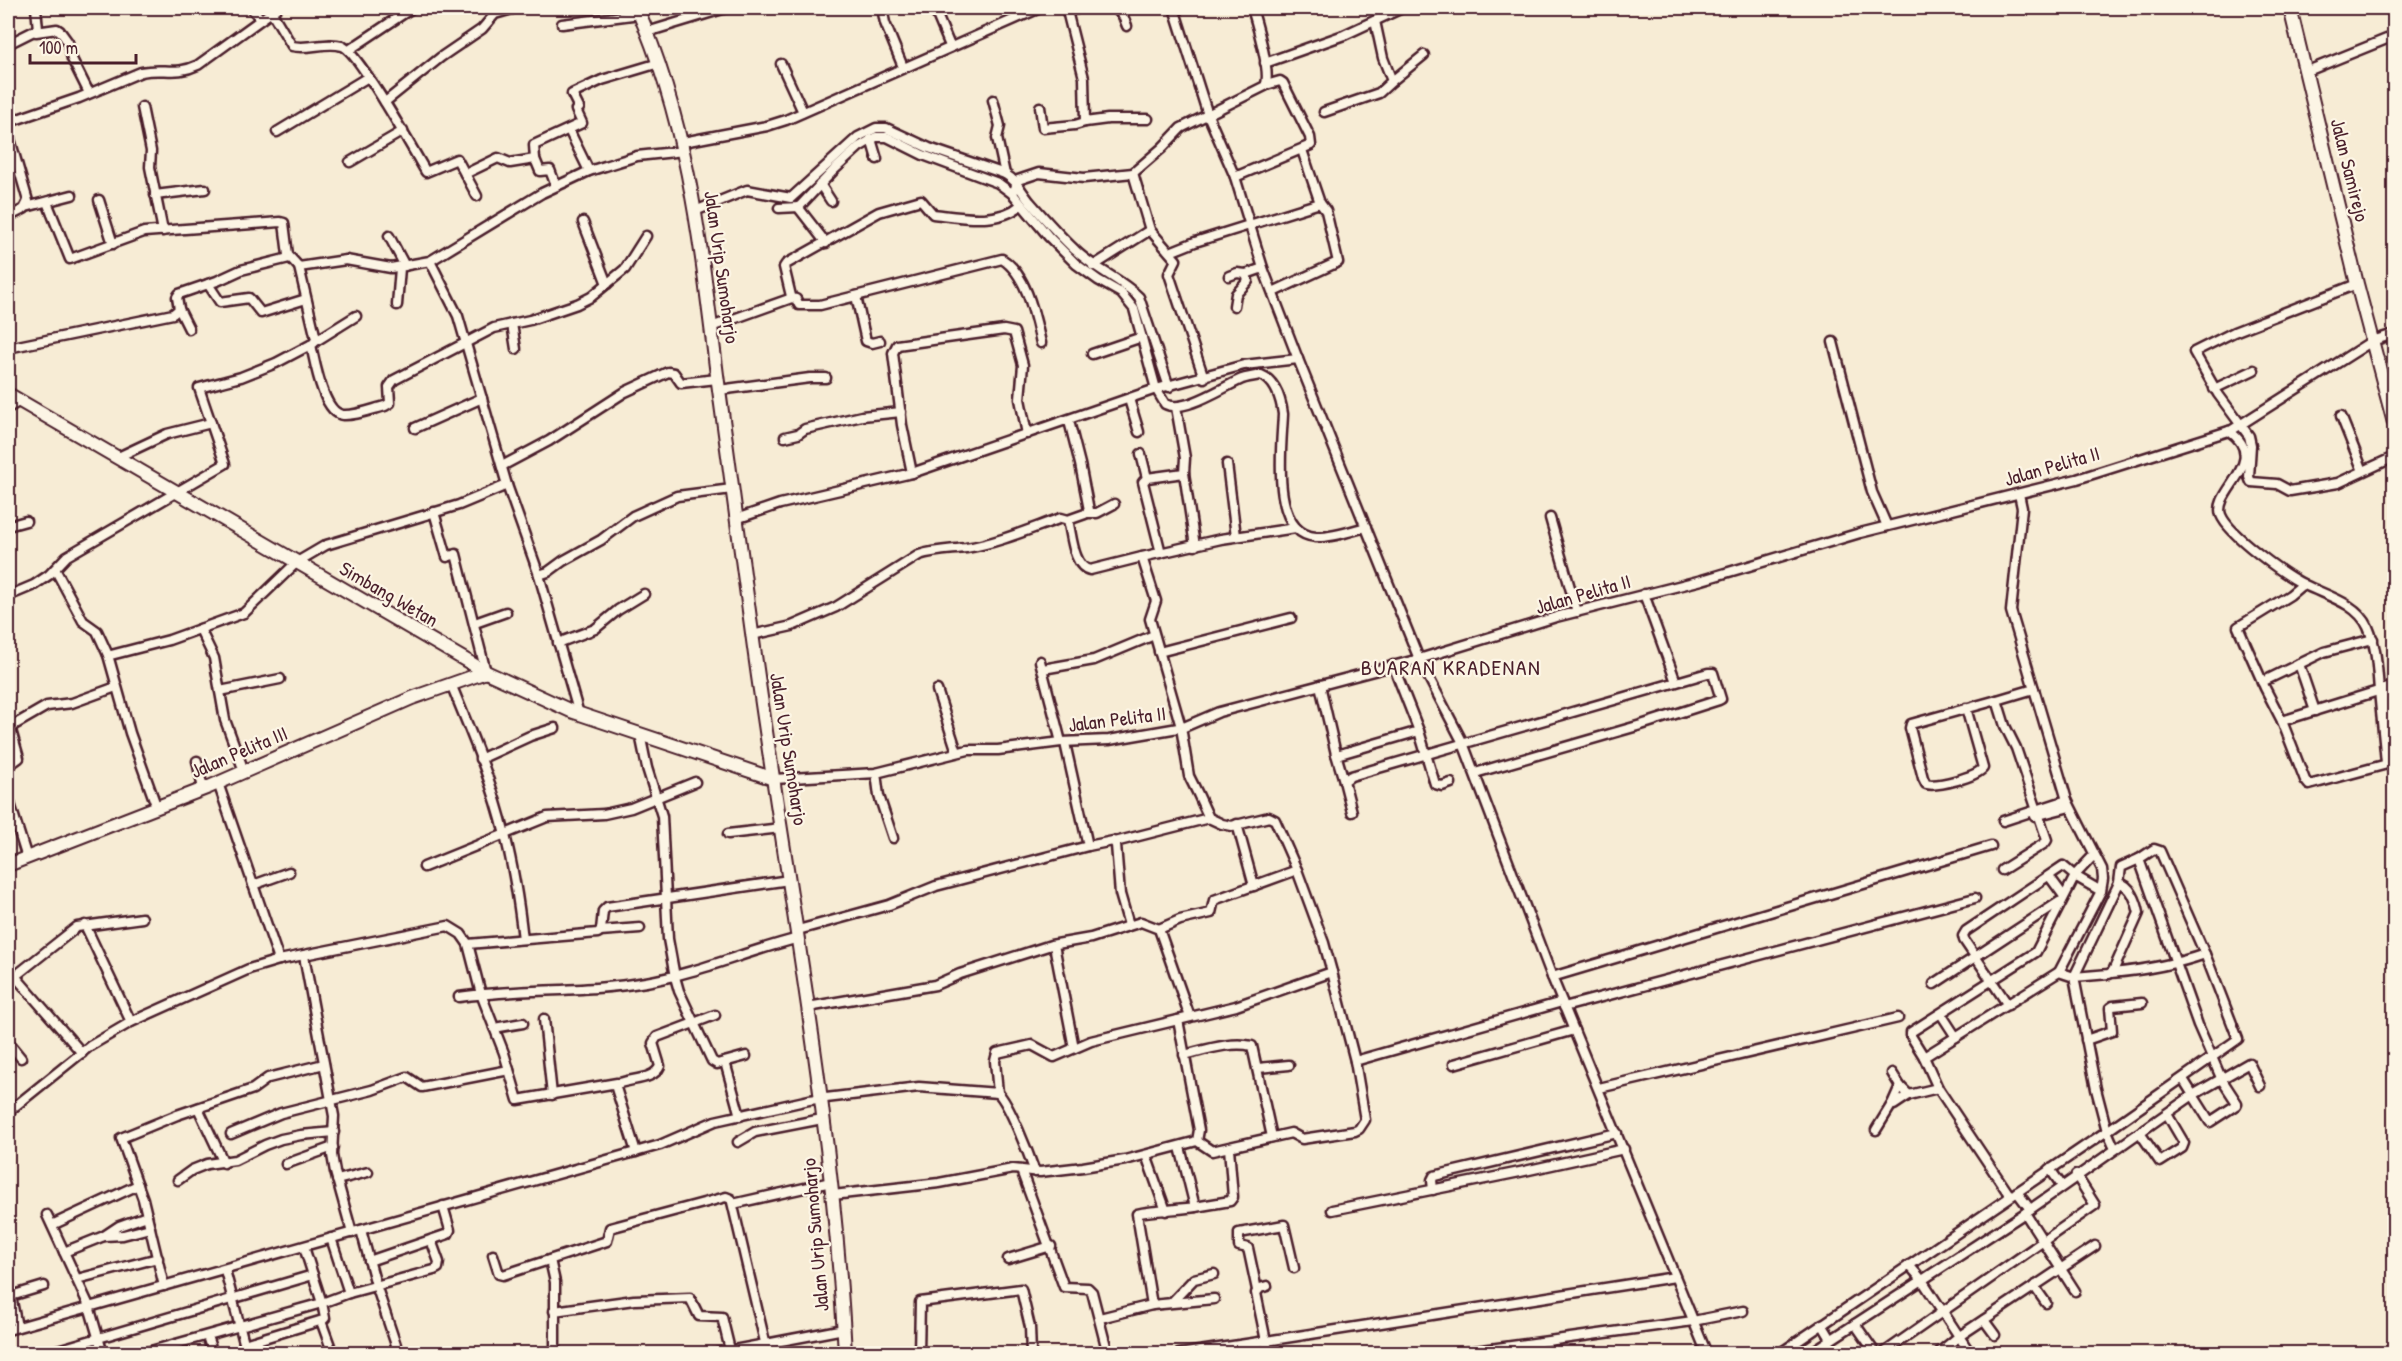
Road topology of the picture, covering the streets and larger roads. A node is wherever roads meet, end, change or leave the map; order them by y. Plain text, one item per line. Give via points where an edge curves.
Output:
1 (36, 8) edge
2 (251, 8) edge
3 (412, 8) edge
4 (516, 8) edge
5 (726, 8) edge
6 (882, 8) edge
7 (934, 8) edge
8 (1040, 8) edge
9 (1082, 8) edge
10 (1115, 8) edge
11 (1174, 8) edge
12 (1252, 8) edge
13 (1402, 8) edge
14 (2290, 8) edge
15 (274, 9) edge
16 (1065, 9) edge
17 (639, 11) edge
18 (261, 19) junction
19 (1375, 21) junction
20 (562, 24) dead end
21 (1127, 26) dead end
22 (36, 32) junction
23 (647, 32) junction
24 (2394, 36) edge
25 (8, 44) edge
26 (950, 46) junction
27 (349, 50) junction
28 (1424, 55) dead end
29 (659, 63) junction
30 (1265, 63) junction
31 (781, 64) dead end
32 (903, 67) junction
33 (2306, 72) junction
34 (368, 77) junction
35 (1392, 81) junction
36 (1266, 85) junction
37 (89, 93) junction
38 (993, 100) dead end
39 (385, 102) junction
40 (142, 107) dead end
41 (1040, 107) dead end
42 (8, 111) edge
43 (803, 112) junction
44 (1324, 112) dead end
45 (1208, 115) junction
46 (1148, 119) dead end
47 (12, 120) junction
48 (1085, 122) junction
49 (569, 130) junction
50 (277, 132) dead end
51 (403, 132) junction
52 (875, 134) junction
53 (683, 146) junction
54 (1302, 150) junction
55 (535, 159) junction
56 (877, 159) dead end
57 (350, 162) dead end
58 (589, 171) junction
59 (1133, 173) junction
60 (465, 174) junction
61 (1005, 174) junction
62 (1235, 177) junction
63 (816, 182) junction
64 (556, 186) junction
65 (205, 189) dead end
66 (1015, 189) junction
67 (72, 195) dead end
68 (155, 195) junction
69 (477, 196) dead end
70 (99, 200) dead end
71 (831, 201) dead end
72 (47, 202) junction
73 (1320, 203) junction
74 (1021, 206) junction
75 (26, 207) junction
76 (798, 207) junction
77 (779, 208) dead end
78 (695, 211) junction
79 (8, 217) edge
80 (583, 222) dead end
81 (1252, 226) junction
82 (1150, 230) junction
83 (163, 231) junction
84 (389, 236) dead end
85 (646, 236) dead end
86 (826, 243) junction
87 (113, 244) junction
88 (1170, 252) junction
89 (289, 258) junction
90 (430, 261) junction
91 (1093, 266) junction
92 (299, 267) junction
93 (403, 267) junction
94 (1263, 268) junction
95 (1246, 274) junction
96 (1229, 276) dead end
97 (605, 279) junction
98 (208, 284) junction
99 (2357, 284) junction
100 (1273, 292) junction
101 (856, 296) junction
102 (791, 298) junction
103 (306, 299) junction
104 (397, 306) dead end
105 (1234, 306) dead end
106 (180, 309) junction
107 (356, 316) dead end
108 (512, 324) junction
109 (711, 327) junction
110 (189, 329) dead end
111 (2394, 334) edge
112 (1142, 337) junction
113 (466, 341) junction
114 (880, 341) dead end
115 (2372, 341) junction
116 (1833, 342) dead end
117 (313, 343) junction
118 (1041, 343) dead end
119 (8, 348) edge
120 (516, 349) dead end
121 (1092, 354) dead end
122 (1298, 358) junction
123 (2254, 370) dead end
124 (826, 378) dead end
125 (1204, 378) junction
126 (718, 384) junction
127 (1163, 388) junction
128 (2214, 388) junction
129 (8, 394) edge
130 (482, 398) junction
131 (1129, 399) junction
132 (20, 401) junction
133 (1176, 407) junction
134 (8, 408) edge
135 (901, 411) junction
136 (2341, 416) dead end
137 (1069, 421) junction
138 (211, 423) junction
139 (2394, 423) edge
140 (415, 428) dead end
141 (2235, 428) junction
142 (1139, 432) dead end
143 (1026, 434) junction
144 (785, 436) dead end
145 (1141, 454) dead end
146 (2394, 457) edge
147 (116, 458) junction
148 (1227, 464) dead end
149 (502, 466) junction
150 (2363, 471) junction
151 (912, 473) junction
152 (1184, 473) junction
153 (2245, 475) junction
154 (1147, 478) junction
155 (507, 484) junction
156 (732, 489) junction
157 (2027, 492) junction
158 (177, 493) junction
159 (1114, 504) dead end
160 (434, 512) junction
161 (1088, 513) junction
162 (1550, 518) dead end
163 (736, 519) junction
164 (1068, 520) junction
165 (26, 521) dead end
166 (1365, 525) junction
167 (8, 526) edge
168 (1887, 526) junction
169 (1296, 528) junction
170 (1236, 536) junction
171 (1195, 546) junction
172 (1161, 553) junction
173 (1142, 557) junction
174 (297, 562) junction
175 (55, 569) junction
176 (539, 574) junction
177 (2302, 584) junction
178 (644, 594) dead end
179 (1644, 594) junction
180 (8, 596) edge
181 (506, 612) dead end
182 (1577, 612) junction
183 (1292, 618) dead end
184 (475, 623) junction
185 (200, 629) junction
186 (752, 635) junction
187 (1154, 635) junction
188 (2373, 639) junction
189 (558, 643) junction
190 (1160, 652) junction
191 (108, 655) junction
192 (1419, 659) junction
193 (2299, 664) junction
194 (1393, 665) junction
195 (486, 672) junction
196 (280, 679) dead end
197 (1676, 682) junction
198 (2262, 682) junction
199 (451, 684) junction
200 (1320, 685) junction
201 (116, 687) junction
202 (2034, 689) junction
203 (2385, 689) edge
204 (937, 690) dead end
205 (220, 691) junction
206 (1997, 700) junction
207 (1966, 708) junction
208 (2315, 711) junction
209 (579, 714) junction
210 (2282, 721) junction
211 (1181, 727) junction
212 (555, 728) dead end
213 (9, 730) edge
214 (1419, 731) junction
215 (640, 734) junction
216 (2392, 738) edge
217 (1063, 742) junction
218 (1462, 743) junction
219 (957, 752) junction
220 (1336, 754) junction
221 (1427, 756) junction
222 (480, 759) junction
223 (196, 760) dead end
224 (2389, 763) junction
225 (8, 766) edge
226 (244, 771) junction
227 (876, 773) junction
228 (1474, 773) junction
229 (774, 779) junction
230 (695, 782) dead end
231 (1344, 782) junction
232 (2394, 782) edge
233 (218, 783) junction
234 (1451, 783) dead end
235 (202, 789) junction
236 (8, 798) edge
237 (657, 798) junction
238 (2068, 803) junction
239 (157, 808) junction
240 (1352, 812) dead end
241 (2038, 812) junction
242 (1209, 818) junction
243 (1238, 824) junction
244 (2001, 824) dead end
245 (781, 828) junction
246 (505, 833) junction
247 (728, 834) dead end
248 (893, 838) dead end
249 (1114, 842) junction
250 (1088, 846) junction
251 (1991, 846) dead end
252 (2094, 855) junction
253 (27, 858) junction
254 (2139, 859) junction
255 (8, 865) edge
256 (424, 867) dead end
257 (1297, 870) junction
258 (2002, 870) dead end
259 (289, 872) dead end
260 (2049, 876) junction
261 (2074, 876) junction
262 (789, 880) junction
263 (2119, 883) junction
264 (253, 885) junction
265 (1254, 886) junction
266 (2100, 891) junction
267 (666, 898) junction
268 (1975, 898) dead end
269 (2062, 898) junction
270 (142, 918) dead end
271 (2035, 919) junction
272 (86, 925) junction
273 (1129, 925) junction
274 (640, 928) dead end
275 (1159, 929) junction
276 (600, 931) junction
277 (799, 934) junction
278 (2044, 935) junction
279 (523, 939) junction
280 (468, 944) junction
281 (1054, 945) junction
282 (2205, 954) junction
283 (304, 956) junction
284 (1975, 957) junction
285 (279, 960) junction
286 (2177, 964) junction
287 (8, 968) edge
288 (1332, 972) junction
289 (2111, 973) junction
290 (2067, 975) junction
291 (14, 977) junction
292 (675, 977) junction
293 (1552, 977) junction
294 (1992, 981) junction
295 (1934, 984) dead end
296 (481, 994) junction
297 (459, 997) dead end
298 (2142, 1003) dead end
299 (1563, 1004) junction
300 (2007, 1005) junction
301 (808, 1007) junction
302 (1941, 1014) junction
303 (715, 1015) dead end
304 (1190, 1017) junction
305 (1898, 1018) dead end
306 (544, 1019) dead end
307 (1178, 1020) junction
308 (131, 1022) junction
309 (523, 1023) dead end
310 (694, 1024) junction
311 (494, 1028) junction
312 (1574, 1030) junction
313 (1956, 1037) junction
314 (2086, 1040) junction
315 (8, 1042) edge
316 (1074, 1048) junction
317 (82, 1053) junction
318 (1184, 1055) junction
319 (746, 1056) dead end
320 (21, 1058) dead end
321 (1924, 1058) junction
322 (2212, 1059) junction
323 (1357, 1060) junction
324 (725, 1062) junction
325 (324, 1064) junction
326 (1454, 1064) dead end
327 (1289, 1065) dead end
328 (1258, 1068) junction
329 (509, 1070) junction
330 (1892, 1073) dead end
331 (2183, 1079) junction
332 (2222, 1080) junction
333 (616, 1083) junction
334 (1900, 1086) junction
335 (2260, 1086) dead end
336 (1938, 1088) junction
337 (1599, 1089) junction
338 (998, 1093) junction
339 (552, 1095) junction
340 (1910, 1095) junction
341 (2193, 1095) junction
342 (820, 1098) junction
343 (332, 1100) junction
344 (1892, 1104) junction
345 (198, 1108) junction
346 (8, 1112) edge
347 (2168, 1114) junction
348 (740, 1116) junction
349 (822, 1119) junction
350 (1875, 1130) dead end
351 (2108, 1131) junction
352 (334, 1132) junction
353 (1617, 1133) junction
354 (2140, 1133) junction
355 (231, 1134) dead end
356 (1272, 1137) junction
357 (1197, 1141) junction
358 (738, 1142) dead end
359 (1566, 1146) junction
360 (333, 1147) junction
361 (1180, 1147) junction
362 (1229, 1148) junction
363 (1624, 1149) junction
364 (2115, 1149) junction
365 (636, 1152) junction
366 (1146, 1155) junction
367 (1568, 1162) junction
368 (224, 1163) junction
369 (286, 1164) dead end
370 (2050, 1169) junction
371 (1021, 1170) junction
372 (368, 1172) dead end
373 (1035, 1172) junction
374 (2076, 1175) junction
375 (178, 1180) dead end
376 (337, 1180) junction
377 (831, 1182) junction
378 (138, 1185) junction
379 (2062, 1186) junction
380 (1433, 1190) junction
381 (2013, 1194) junction
382 (833, 1195) junction
383 (733, 1204) junction
384 (443, 1206) junction
385 (1195, 1207) junction
386 (1332, 1210) dead end
387 (1166, 1211) junction
388 (2028, 1211) junction
389 (47, 1215) dead end
390 (147, 1216) junction
391 (52, 1225) junction
392 (150, 1228) junction
393 (361, 1230) junction
394 (352, 1233) junction
395 (104, 1236) junction
396 (331, 1238) junction
397 (431, 1240) junction
398 (2044, 1241) junction
399 (1051, 1246) junction
400 (2095, 1246) dead end
401 (304, 1247) junction
402 (64, 1252) junction
403 (493, 1255) dead end
404 (158, 1257) junction
405 (1008, 1259) dead end
406 (550, 1260) junction
407 (369, 1261) junction
408 (1909, 1264) junction
409 (1294, 1268) dead end
410 (2060, 1268) junction
411 (225, 1270) junction
412 (1214, 1274) dead end
413 (313, 1275) junction
414 (1676, 1277) junction
415 (77, 1279) junction
416 (1922, 1280) junction
417 (376, 1285) junction
418 (44, 1286) dead end
419 (164, 1286) junction
420 (1267, 1286) dead end
421 (2034, 1286) junction
422 (1257, 1290) junction
423 (2075, 1291) dead end
424 (349, 1293) junction
425 (232, 1299) junction
426 (1214, 1299) dead end
427 (1172, 1302) junction
428 (322, 1303) junction
429 (2046, 1303) dead end
430 (1152, 1305) junction
431 (89, 1306) junction
432 (554, 1311) junction
433 (1743, 1311) dead end
434 (1942, 1311) junction
435 (1100, 1318) junction
436 (1984, 1320) junction
437 (321, 1321) junction
438 (1694, 1321) junction
439 (1855, 1323) junction
440 (1822, 1324) junction
441 (238, 1326) junction
442 (17, 1327) junction
443 (844, 1329) junction
444 (8, 1330) edge
445 (1995, 1335) dead end
446 (98, 1336) junction
447 (207, 1336) junction
448 (1958, 1337) junction
449 (1831, 1339) junction
450 (1266, 1341) junction
451 (765, 1342) junction
452 (244, 1344) junction
453 (730, 1350) junction
454 (44, 1353) edge
455 (104, 1353) edge
456 (140, 1353) edge
457 (213, 1353) edge
458 (247, 1353) edge
459 (333, 1353) edge
460 (399, 1353) edge
461 (555, 1353) edge
462 (713, 1353) edge
463 (845, 1353) edge
464 (919, 1353) edge
465 (1031, 1353) edge
466 (1108, 1353) edge
467 (1179, 1353) edge
468 (1269, 1353) edge
469 (1453, 1353) edge
470 (1707, 1353) edge
471 (1779, 1353) edge
472 (1809, 1353) edge
473 (1876, 1353) edge
474 (1882, 1353) edge
475 (1937, 1353) edge
476 (1970, 1353) edge

1 - 22 street
2 - 18 street
3 - 27 street
4 - 39 street via 495,14 482,29
5 - 23 street
6 - 32 street
7 - 26 street
8 - 26 street
9 - 16 street
10 - 21 street via 1124,16
11 - 45 street
12 - 30 street
13 - 19 street
14 - 33 street, Jalan Samirejo
15 - 18 street
15 - 27 street via 292,46 340,45
16 - 48 street via 1084,78
17 - 20 street
17 - 23 street, Jalan Urip Sumoharjo
18 - 37 street via 187,70 152,69
19 - 30 street
19 - 35 street
22 - 25 street
22 - 37 street via 60,31
23 - 29 street, Jalan Urip Sumoharjo
24 - 33 street
26 - 32 street
27 - 34 street
28 - 35 street
29 - 49 street via 572,94 582,123
29 - 53 street, Jalan Urip Sumoharjo
30 - 36 street
31 - 43 street
32 - 43 street
33 - 99 street, Jalan Samirejo
34 - 39 street
34 - 50 street
35 - 44 street via 1379,93
36 - 45 street
36 - 54 street via 1283,82 1312,142
37 - 47 street
38 - 61 street
39 - 51 street
40 - 68 street
41 - 48 street via 1043,128
42 - 47 street
43 - 53 street via 767,126
45 - 59 street via 1176,131
45 - 62 street
46 - 48 street
47 - 75 street via 8,132 24,184
49 - 55 street via 534,145
49 - 58 street
51 - 57 street
51 - 60 street via 426,172 457,159
52 - 56 street
52 - 61 street via 886,128 929,148
52 - 63 street via 858,137
52 - 66 street
53 - 58 street
53 - 78 street, Jalan Urip Sumoharjo
54 - 62 street
54 - 73 street
55 - 60 street via 510,163 498,158
55 - 64 street via 540,171 550,170
58 - 64 street
59 - 66 street via 1084,178 1039,173 1020,178
59 - 82 street
60 - 69 street
61 - 66 street
62 - 81 street
63 - 71 street
63 - 76 street
63 - 78 street via 791,198 747,190
64 - 90 street
65 - 68 street
66 - 74 street
66 - 91 street
67 - 72 street
68 - 83 street
70 - 87 street
72 - 75 street
72 - 87 street via 70,259
73 - 81 street
73 - 100 street via 1326,211 1338,262
74 - 86 street via 993,218 978,218 933,214 917,200 879,212
74 - 112 street via 1076,264 1128,299
75 - 79 street
76 - 77 street
76 - 86 street
78 - 109 street, Jalan Urip Sumoharjo
80 - 97 street
81 - 88 street
81 - 94 street
82 - 88 street
82 - 91 street
83 - 87 street via 144,232
83 - 89 street via 280,222 284,223
84 - 93 street
85 - 97 street via 625,269
86 - 102 street via 784,267
88 - 125 street via 1176,262 1169,274
89 - 92 street
89 - 98 street via 241,270
90 - 93 street
90 - 113 street
91 - 127 street via 1139,297
92 - 93 street via 346,260
92 - 103 street
93 - 104 street
94 - 95 street
94 - 100 street
95 - 96 street
95 - 105 street via 1248,280 1236,294
97 - 108 street via 577,304
98 - 103 street via 220,302 249,298 261,313
98 - 106 street via 179,294
99 - 115 street, Jalan Samirejo
99 - 128 street via 2234,332 2194,352
100 - 122 street
101 - 102 street via 801,305
101 - 114 street via 867,341
101 - 118 street via 1002,259 1030,296
102 - 109 street
103 - 117 street
106 - 110 street
106 - 119 street via 158,319
107 - 117 street
108 - 113 street
108 - 120 street
109 - 126 street, Jalan Urip Sumoharjo
111 - 115 street, Jalan Pelita II
112 - 121 street
112 - 127 street
113 - 117 street via 394,380 389,387 391,400 385,406 347,415 336,413 326,401
113 - 130 street
115 - 139 street, Jalan Samirejo
115 - 141 street, Jalan Pelita II
116 - 168 street via 1872,492
117 - 138 street via 241,377 199,388
122 - 125 street via 1244,364
122 - 166 street
123 - 128 street
124 - 126 street
125 - 127 street
126 - 149 street via 681,383 674,373 668,372 625,392
126 - 156 street, Jalan Urip Sumoharjo
127 - 131 street
127 - 133 street via 1165,404
128 - 141 street
129 - 132 street, Simbang Wetan
130 - 140 street
130 - 149 street
131 - 137 street
131 - 142 street
132 - 134 street
132 - 147 street, Simbang Wetan
133 - 152 street
133 - 169 street via 1244,378 1261,375 1271,382 1283,414 1282,500
135 - 143 street via 895,346 1004,330 1014,332 1020,346 1021,409
135 - 144 street via 862,416
135 - 151 street
136 - 150 street
137 - 143 street
137 - 161 street
138 - 147 street via 167,434
138 - 158 street via 225,463
141 - 153 street via 2243,450
141 - 153 street via 2250,440
141 - 157 street, Jalan Pelita II
143 - 151 street
145 - 154 street
146 - 150 street
147 - 158 street, Simbang Wetan
148 - 170 street
149 - 155 street
150 - 153 street via 2338,483 2287,492 2280,485 2251,482
151 - 163 street via 780,504
152 - 154 street
152 - 171 street
153 - 177 street via 2220,506 2221,515 2236,535
154 - 172 street via 1143,483 1145,495
155 - 160 street
155 - 176 street
156 - 163 street, Jalan Urip Sumoharjo
156 - 176 street via 677,496 633,516 601,540
157 - 168 street, Jalan Pelita II
157 - 202 street via 2011,611
158 - 174 street, Simbang Wetan
158 - 175 street via 67,556
159 - 161 street
160 - 174 street via 326,545
160 - 184 street via 447,556 456,554
161 - 164 street
162 - 182 street
163 - 186 street, Jalan Urip Sumoharjo
164 - 173 street via 1079,564 1085,569
164 - 186 street via 965,548 919,555 836,607 792,626
165 - 167 street
166 - 169 street via 1316,537
166 - 192 street
168 - 179 street, Jalan Pelita II
169 - 170 street
170 - 171 street
171 - 172 street
172 - 173 street
173 - 187 street via 1156,601 1150,617
174 - 185 street via 249,610
174 - 195 street, Simbang Wetan
175 - 180 street via 34,585
175 - 191 street via 83,621 98,632
176 - 189 street
177 - 188 street via 2358,613
177 - 198 street via 2238,627
178 - 189 street via 595,629
179 - 182 street, Jalan Pelita II
179 - 197 street
181 - 184 street
182 - 192 street, Jalan Pelita II
183 - 190 street
184 - 195 street
185 - 191 street
185 - 205 street via 214,658
186 - 229 street, Jalan Urip Sumoharjo
187 - 190 street
187 - 217 street via 1094,660 1041,665
188 - 193 street via 2324,652
188 - 203 street
189 - 209 street
190 - 211 street
191 - 201 street
192 - 194 street, Jalan Pelita II
192 - 218 street
193 - 198 street
193 - 208 street
194 - 200 street, Jalan Pelita II
194 - 214 street
195 - 199 street, Jalan Pelita III
195 - 209 street, Simbang Wetan
196 - 205 street
197 - 218 street
197 - 228 street via 1711,672 1722,697 1641,725
198 - 210 street
199 - 222 street
199 - 226 street, Jalan Pelita III
200 - 211 street, Jalan Pelita II via 1219,712
200 - 220 street
201 - 213 street via 72,703 47,706
201 - 239 street
202 - 206 street
202 - 238 street
203 - 208 street
203 - 216 street
203 - 224 street
204 - 219 street
205 - 226 street
206 - 207 street
206 - 241 street
207 - 207 street via 1910,726 1926,784 1937,785 1977,774 1983,768
208 - 210 street
209 - 215 street, Simbang Wetan
210 - 224 street via 2309,785
211 - 217 street, Jalan Pelita II via 1108,740
211 - 242 street via 1189,776
212 - 222 street
213 - 225 street via 19,758
214 - 220 street
214 - 221 street
215 - 229 street, Simbang Wetan
215 - 237 street
216 - 224 street
217 - 219 street, Jalan Pelita II
217 - 250 street
218 - 221 street
218 - 228 street
219 - 227 street, Jalan Pelita II
220 - 231 street
221 - 231 street via 1351,776
221 - 234 street via 1435,784
222 - 246 street
223 - 235 street
224 - 232 street
226 - 233 street, Jalan Pelita III
227 - 229 street, Jalan Pelita II
227 - 248 street
228 - 293 street
229 - 245 street, Jalan Urip Sumoharjo
230 - 237 street
231 - 240 street
233 - 235 street, Jalan Pelita III
233 - 264 street
235 - 239 street, Jalan Pelita III
236 - 253 street
237 - 246 street via 604,814 547,818
237 - 267 street via 662,816
238 - 241 street
238 - 252 street
239 - 253 street, Jalan Pelita III
241 - 244 street
241 - 258 street via 2046,841
242 - 243 street via 1221,824
242 - 249 street
243 - 257 street via 1274,819
243 - 265 street
245 - 247 street
245 - 262 street, Jalan Urip Sumoharjo
246 - 256 street
246 - 279 street
249 - 250 street
249 - 273 street via 1120,894
250 - 277 street via 936,886
251 - 293 street
252 - 261 street
252 - 266 street via 2102,869
253 - 255 street, Jalan Pelita III
254 - 263 street via 2121,867
254 - 282 street via 2159,849
254 - 286 street
257 - 265 street
257 - 288 street
259 - 264 street
260 - 261 street via 2064,866
260 - 269 street
260 - 284 street via 1966,931 1964,940
261 - 266 street
261 - 269 street
262 - 267 street
262 - 277 street, Jalan Urip Sumoharjo
263 - 289 street via 2131,891 2139,914
263 - 290 street
264 - 285 street
265 - 275 street via 1214,900 1211,914
266 - 290 street
267 - 276 street via 604,909
267 - 292 street
268 - 299 street
269 - 271 street
269 - 278 street
270 - 272 street
271 - 278 street
271 - 284 street
272 - 291 street via 75,928
272 - 308 street
273 - 275 street via 1144,922
273 - 281 street
274 - 276 street
275 - 304 street
276 - 279 street
277 - 292 street
277 - 301 street, Jalan Urip Sumoharjo
278 - 294 street via 2036,952
279 - 280 street
280 - 283 street via 461,933 448,926
280 - 296 street
281 - 301 street via 935,985
281 - 316 street
282 - 286 street
282 - 322 street via 2239,1036
283 - 285 street
283 - 325 street
284 - 294 street
284 - 295 street
285 - 308 street via 249,969
286 - 289 street
286 - 322 street
287 - 291 street
288 - 304 street via 1236,1006
288 - 323 street
289 - 290 street
290 - 300 street
290 - 314 street
291 - 317 street
292 - 296 street via 599,989
292 - 310 street
293 - 299 street
294 - 300 street
294 - 302 street
296 - 297 street
296 - 311 street
298 - 314 street via 2113,1006 2112,1031
299 - 312 street
299 - 323 street
300 - 313 street
301 - 342 street, Jalan Urip Sumoharjo
302 - 313 street
302 - 321 street via 1911,1032
303 - 310 street
304 - 307 street
305 - 337 street
306 - 339 street
307 - 316 street
307 - 318 street
308 - 317 street
309 - 311 street
310 - 324 street via 712,1061
310 - 333 street via 654,1039 660,1066 657,1072
311 - 329 street
312 - 326 street
312 - 337 street
313 - 321 street
314 - 351 street
315 - 320 street
316 - 338 street via 1054,1057 1032,1045 1000,1051 995,1055
317 - 346 street
318 - 328 street via 1250,1045
318 - 357 street via 1199,1130
319 - 324 street
321 - 336 street
322 - 331 street
322 - 332 street
323 - 356 street via 1365,1120 1359,1129 1302,1139 1291,1133
324 - 348 street
325 - 343 street
325 - 345 street via 268,1078 253,1089
327 - 328 street
328 - 356 street
329 - 339 street via 518,1100
329 - 343 street via 422,1087 407,1077
330 - 334 street
331 - 341 street
331 - 351 street
332 - 335 street via 2249,1063
332 - 341 street
332 - 341 street via 2237,1103 2212,1121 2208,1121
333 - 339 street
333 - 365 street
334 - 340 street
334 - 344 street
336 - 340 street
336 - 381 street
337 - 353 street
338 - 342 street via 920,1087
338 - 373 street
340 - 344 street
341 - 347 street
342 - 348 street
342 - 349 street, Jalan Urip Sumoharjo
343 - 352 street
343 - 355 street via 281,1113
344 - 350 street
345 - 368 street
345 - 378 street via 121,1138
347 - 354 street
347 - 354 street via 2184,1143 2182,1148 2160,1162
348 - 365 street via 715,1121
349 - 358 street via 755,1132
349 - 377 street, Jalan Urip Sumoharjo
351 - 364 street
351 - 370 street
352 - 360 street
352 - 368 street via 281,1139
353 - 359 street
353 - 363 street
354 - 364 street
356 - 362 street
357 - 361 street
357 - 362 street via 1212,1151
359 - 367 street
359 - 380 street via 1434,1176
360 - 369 street
360 - 376 street
361 - 366 street
361 - 385 street
362 - 385 street via 1233,1199
363 - 367 street
363 - 414 street
364 - 374 street
365 - 384 street
366 - 373 street
366 - 387 street
367 - 380 street
368 - 375 street via 207,1164
370 - 379 street
370 - 381 street
371 - 373 street
371 - 382 street
371 - 399 street
372 - 376 street
374 - 379 street
374 - 398 street via 2095,1205
376 - 394 street
377 - 382 street, Jalan Urip Sumoharjo
377 - 383 street
378 - 390 street
378 - 391 street
379 - 388 street
380 - 386 street
381 - 388 street
381 - 408 street
382 - 443 street, Jalan Urip Sumoharjo
383 - 406 street via 726,1197 610,1228 607,1241
383 - 451 street
384 - 393 street
384 - 397 street via 450,1233
385 - 387 street
387 - 430 street via 1137,1214
388 - 398 street
388 - 416 street
389 - 391 street
390 - 392 street
390 - 395 street
391 - 402 street
392 - 395 street
392 - 404 street
393 - 394 street
393 - 407 street
394 - 396 street
395 - 402 street
396 - 401 street
396 - 424 street
397 - 407 street
397 - 417 street via 438,1268
398 - 410 street
398 - 434 street
399 - 405 street
399 - 435 street via 1064,1287 1090,1289
400 - 410 street
401 - 411 street
401 - 413 street
402 - 415 street
403 - 406 street via 501,1275
404 - 415 street
404 - 419 street
406 - 432 street via 555,1282
407 - 417 street
408 - 416 street
408 - 440 street
409 - 422 street via 1284,1226 1240,1233 1239,1246 1248,1248
410 - 421 street
410 - 423 street
411 - 419 street
411 - 425 street
412 - 427 street via 1194,1279
413 - 425 street
413 - 428 street
414 - 438 street
414 - 450 street
415 - 431 street
416 - 434 street
416 - 439 street
417 - 424 street
417 - 460 street
418 - 442 street via 11,1296
419 - 431 street
420 - 422 street
421 - 429 street
421 - 436 street
422 - 450 street
424 - 428 street
425 - 441 street
425 - 446 street
426 - 427 street
427 - 430 street
428 - 437 street via 325,1318
428 - 441 street
430 - 435 street
431 - 442 street
431 - 446 street
432 - 453 street via 634,1300 690,1298 699,1316 722,1317
432 - 461 street
433 - 438 street
434 - 448 street
434 - 474 street
435 - 466 street
436 - 445 street
436 - 448 street
437 - 452 street
437 - 459 street
438 - 469 street
438 - 470 street
439 - 449 street
439 - 473 street
440 - 449 street
440 - 471 street
441 - 447 street
441 - 452 street
442 - 444 street
443 - 451 street
443 - 463 street, Jalan Urip Sumoharjo
446 - 454 street
446 - 455 street
447 - 456 street
447 - 457 street
448 - 475 street
448 - 476 street
449 - 472 street
450 - 467 street
450 - 468 street
451 - 453 street
452 - 458 street
453 - 462 street
464 - 465 street via 920,1302 1021,1289 1030,1327

